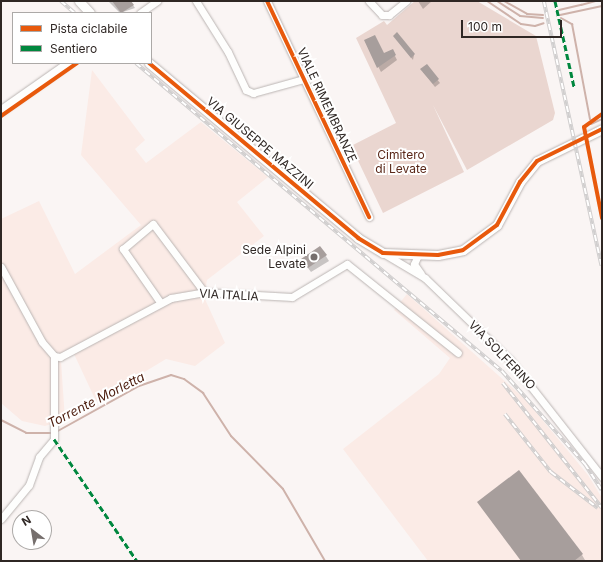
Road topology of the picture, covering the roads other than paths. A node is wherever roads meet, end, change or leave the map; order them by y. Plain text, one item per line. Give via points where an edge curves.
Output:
1 (79, 1) edge
2 (157, 1) edge
3 (196, 1) edge
4 (267, 1) edge
5 (369, 1) edge
6 (406, 1) edge
7 (89, 12) edge
8 (141, 12) edge
9 (67, 64) edge
10 (150, 64) edge
11 (304, 80) junction
12 (1, 110) edge
13 (602, 129) edge
14 (369, 217) dead end
15 (383, 253) junction
16 (403, 255) junction
17 (418, 255) junction
18 (1, 267) edge
19 (408, 270) junction
20 (425, 278) junction
21 (204, 292) junction
22 (160, 302) junction
23 (458, 353) dead end
24 (54, 356) junction
25 (602, 477) edge
26 (1, 519) edge

1 - 7 street
2 - 8 street
3 - 11 street via 228,52 246,90 253,92
4 - 11 street, VIALE RIMEMBRANZE
5 - 6 street via 382,16 389,15
9 - 12 street
10 - 15 street, VIA GIUSEPPE MAZZINI via 358,238
11 - 14 street, VIALE RIMEMBRANZE
13 - 17 street via 537,161 520,182 497,225 481,240 452,253
15 - 16 street
15 - 19 street, VIA SOLFERINO
16 - 17 street
16 - 19 street
17 - 20 street via 415,268
18 - 24 street via 42,342
19 - 20 street, VIA SOLFERINO
20 - 25 street, VIA SOLFERINO via 510,360
21 - 22 street, VIA ITALIA
21 - 22 street via 153,224 123,250
21 - 23 street, VIA ITALIA via 292,297 343,265 351,265
22 - 24 street, VIA ITALIA via 60,357
24 - 26 street via 54,439 39,457 29,485

